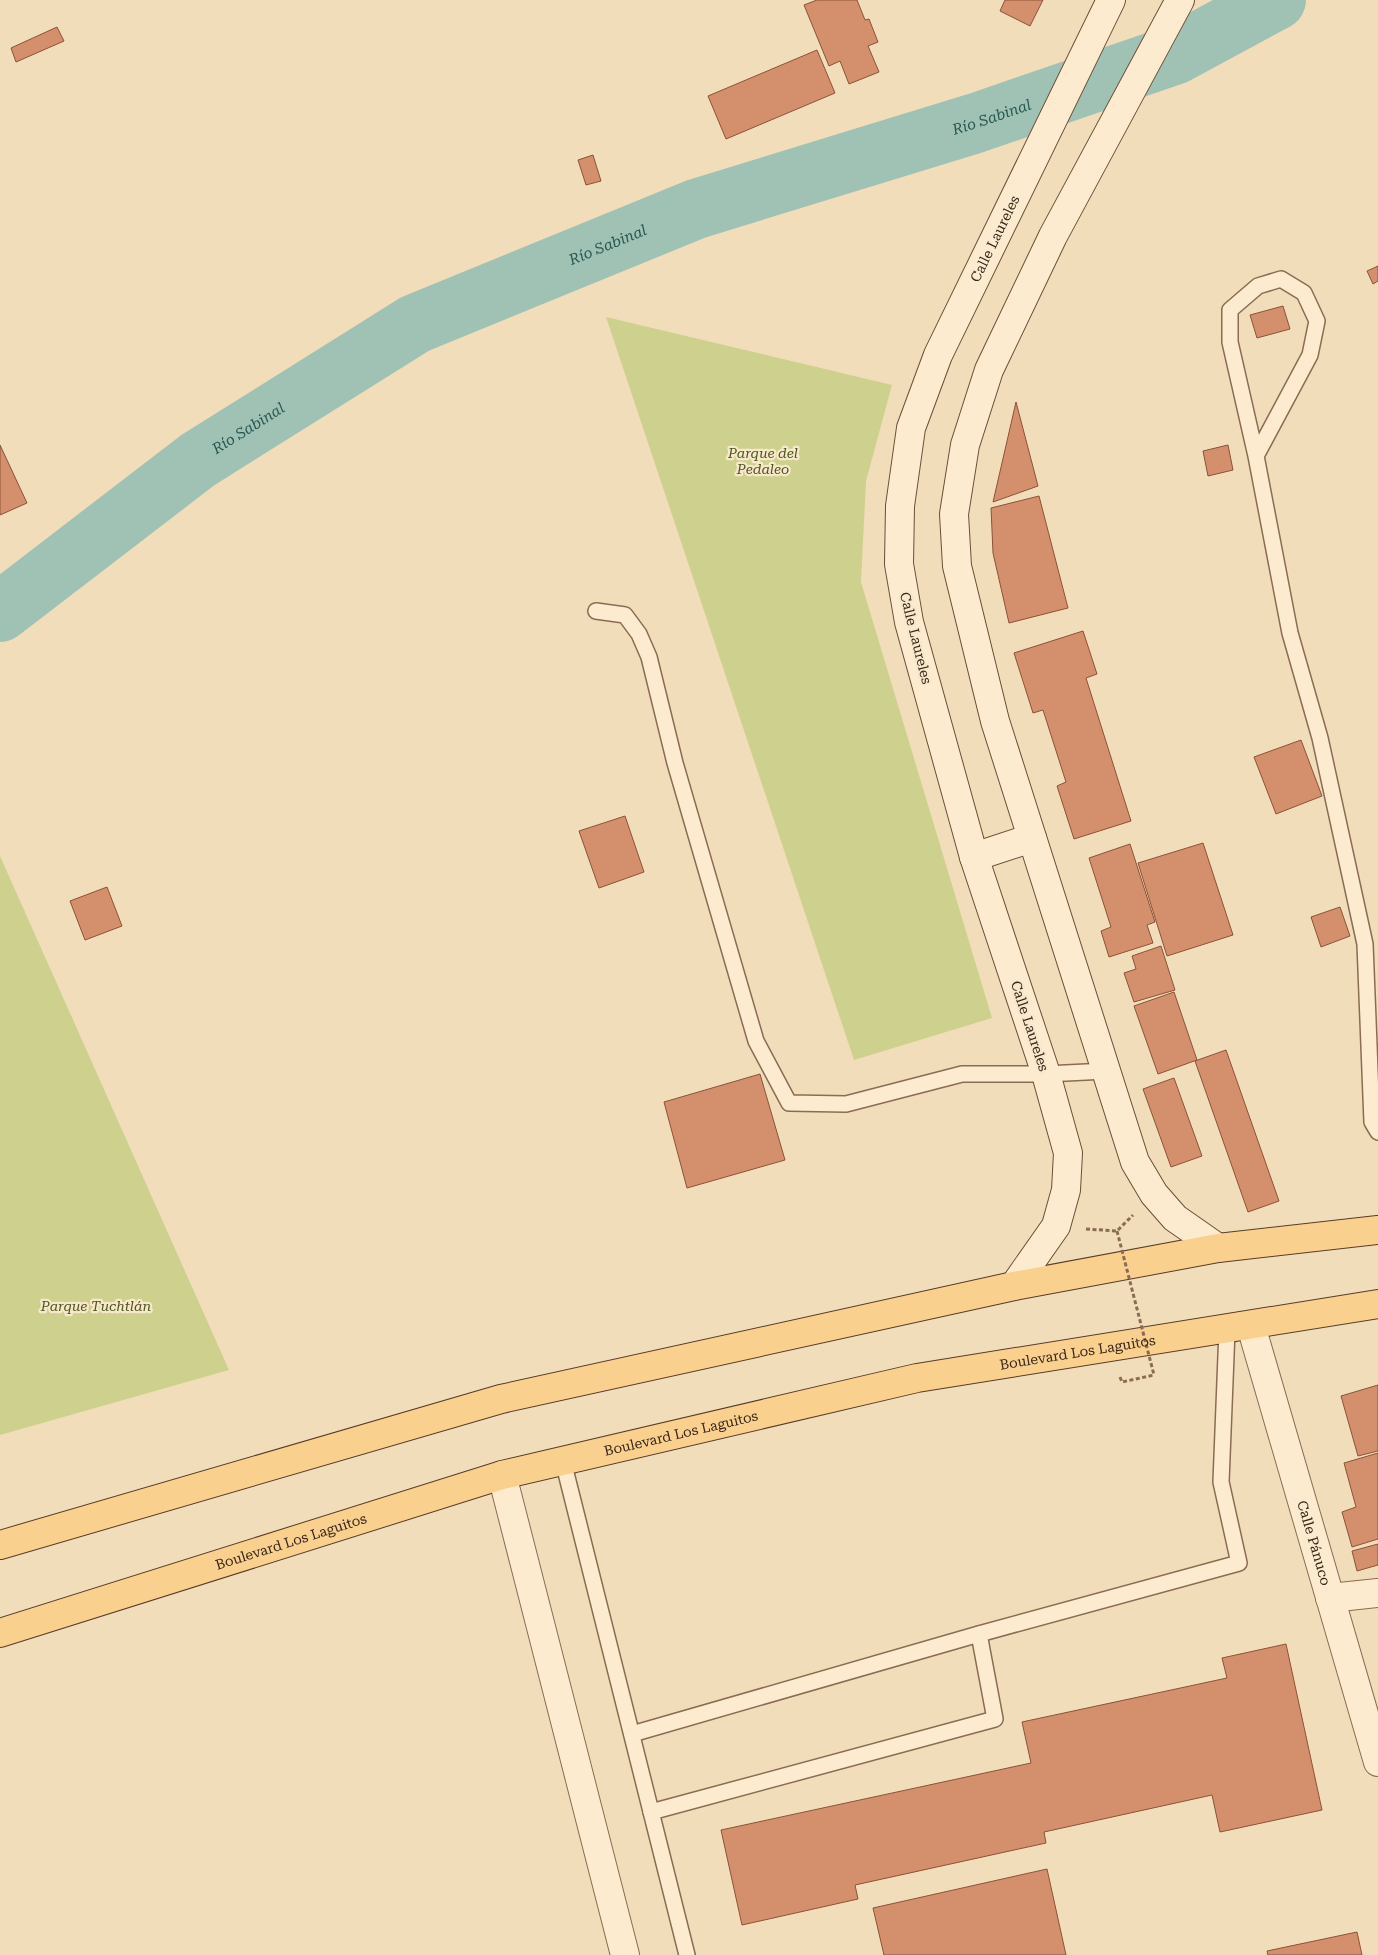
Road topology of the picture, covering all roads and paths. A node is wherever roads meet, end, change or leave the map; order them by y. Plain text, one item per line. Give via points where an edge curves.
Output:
1 (1111, 0) edge
2 (1180, 0) edge
3 (1256, 456) junction
4 (596, 611) dead end
5 (1032, 838) junction
6 (974, 857) junction
7 (1106, 1070) junction
8 (1046, 1074) junction
9 (1378, 1132) edge
10 (1134, 1214) dead end
11 (1093, 1230) dead end
12 (1378, 1230) edge
13 (1117, 1231) junction
14 (1218, 1248) junction
15 (1014, 1286) junction
16 (1378, 1304) edge
17 (1239, 1328) junction
18 (1122, 1382) dead end
19 (563, 1461) junction
20 (502, 1476) junction
21 (0, 1545) edge
22 (1378, 1593) edge
23 (1330, 1598) junction
24 (0, 1633) edge
25 (979, 1634) junction
26 (632, 1734) junction
27 (1378, 1762) edge
28 (651, 1812) junction
29 (625, 1955) edge
30 (687, 1955) edge

1 - 6 street, Calle Laureles via 938,355 911,428 900,506 899,564 909,622
2 - 5 street via 1053,236 989,370 966,445 954,514 957,566 994,720
3 - 3 lane via 1310,355 1317,321 1304,293 1280,279 1258,286 1230,310 1230,342
3 - 9 lane via 1290,633 1320,738 1365,944 1372,1122
4 - 8 lane via 625,614 649,657 675,763 756,1041 789,1103 846,1104 962,1074
5 - 6 street
5 - 7 street
6 - 8 street, Calle Laureles
7 - 8 lane
7 - 14 street via 1135,1162 1154,1194 1175,1218
8 - 15 street, Calle Laureles via 1068,1153 1066,1190 1056,1226
10 - 13 path
11 - 13 path
12 - 14 main road
13 - 18 path, bridge via 1154,1375
14 - 15 main road
15 - 21 main road via 501,1399
16 - 17 main road, Boulevard Los Laguitos
17 - 19 main road, Boulevard Los Laguitos via 917,1378
17 - 23 street, Calle Pánuco
17 - 25 lane via 1221,1482 1239,1562
19 - 20 main road, Boulevard Los Laguitos
19 - 26 lane
20 - 24 main road, Boulevard Los Laguitos
20 - 29 street
22 - 23 street
23 - 27 street, Calle Pánuco
25 - 26 lane
25 - 28 lane via 994,1719
26 - 28 lane
28 - 30 lane

